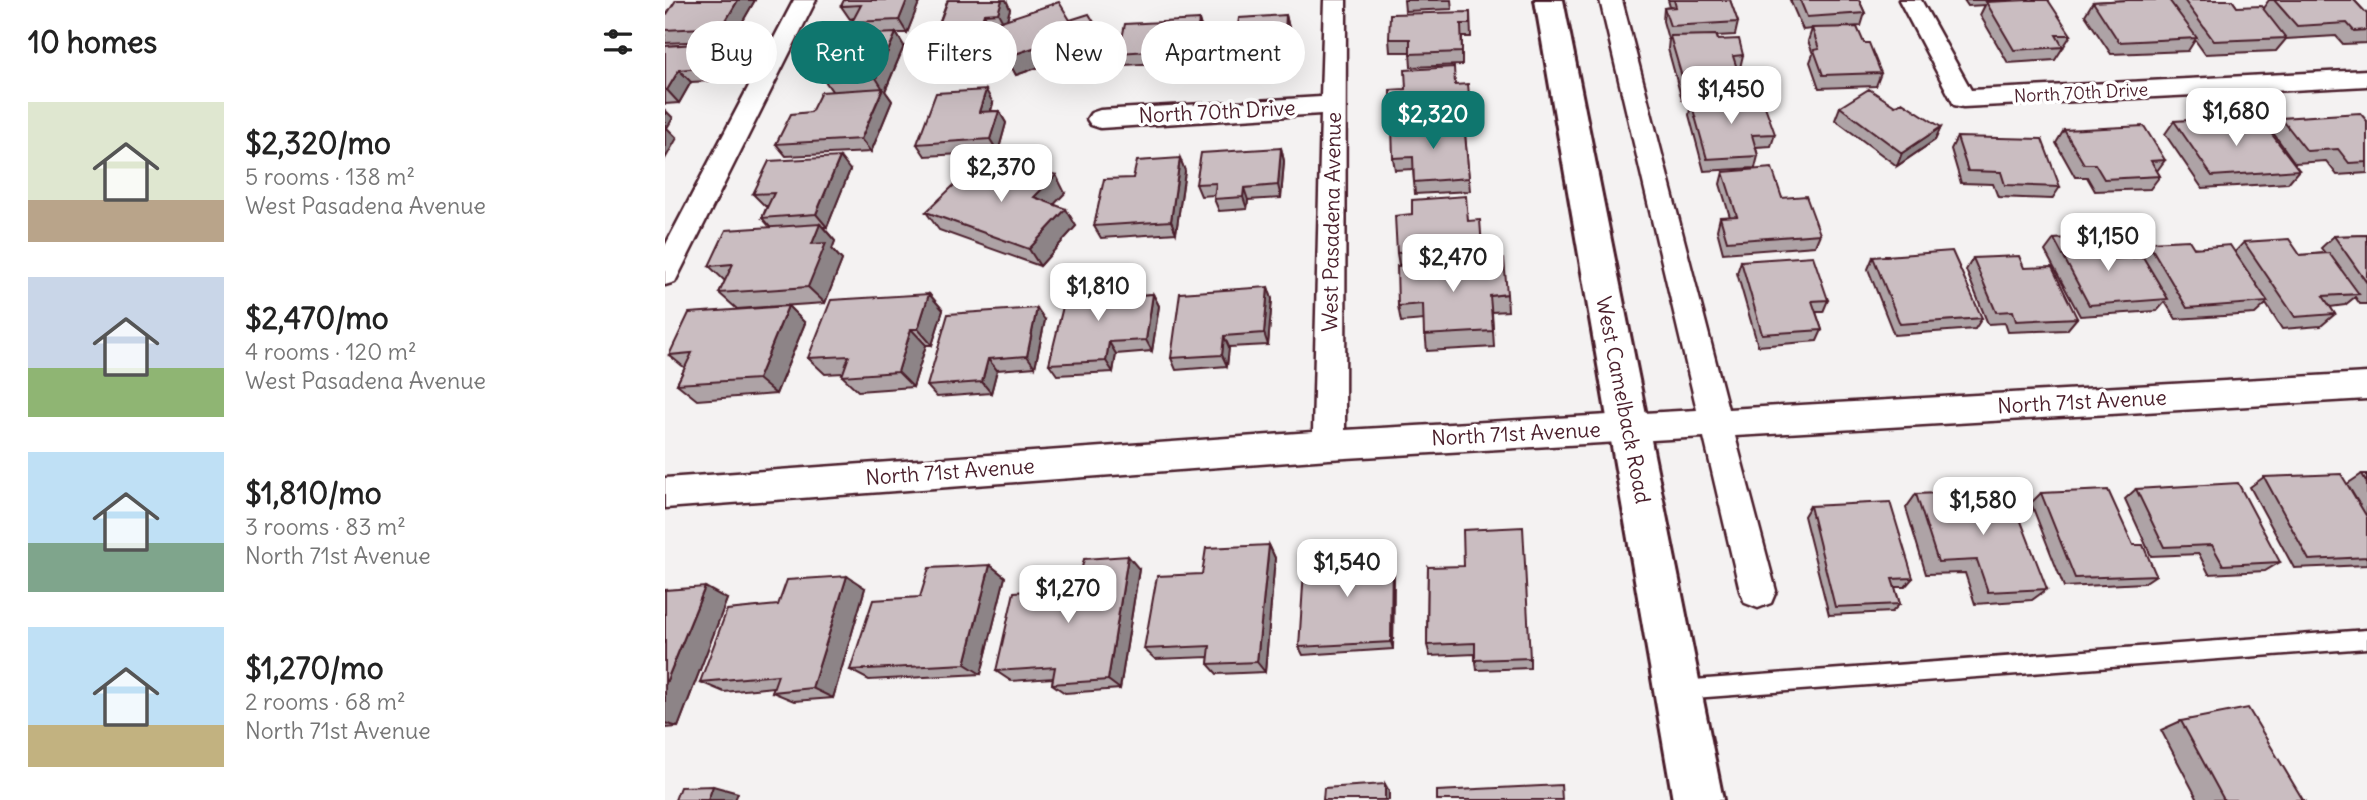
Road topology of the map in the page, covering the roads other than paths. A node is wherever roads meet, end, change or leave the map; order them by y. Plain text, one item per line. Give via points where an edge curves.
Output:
1 (805, 0) edge
2 (1335, 0) edge
3 (1549, 0) edge
4 (1611, 0) edge
5 (1910, 0) edge
6 (2367, 78) edge
7 (1334, 105) junction
8 (1100, 119) dead end
9 (665, 274) edge
10 (2367, 386) edge
11 (1717, 422) junction
12 (1628, 428) junction
13 (1329, 444) junction
14 (665, 493) edge
15 (1758, 591) dead end
16 (2367, 639) edge
17 (1678, 690) junction
18 (1698, 800) edge

1 - 9 street
2 - 7 street, West Pasadena Avenue
3 - 12 main road, West Camelback Road
4 - 11 street
5 - 6 street, North 70th Drive via 1963,99
7 - 8 street, North 70th Drive
7 - 13 street, West Pasadena Avenue
10 - 11 street, North 71st Avenue
11 - 12 street, North 71st Avenue
11 - 15 street
12 - 13 street, North 71st Avenue
12 - 17 main road, West Camelback Road
13 - 14 street, North 71st Avenue
16 - 17 lane
17 - 18 main road, West Camelback Road

